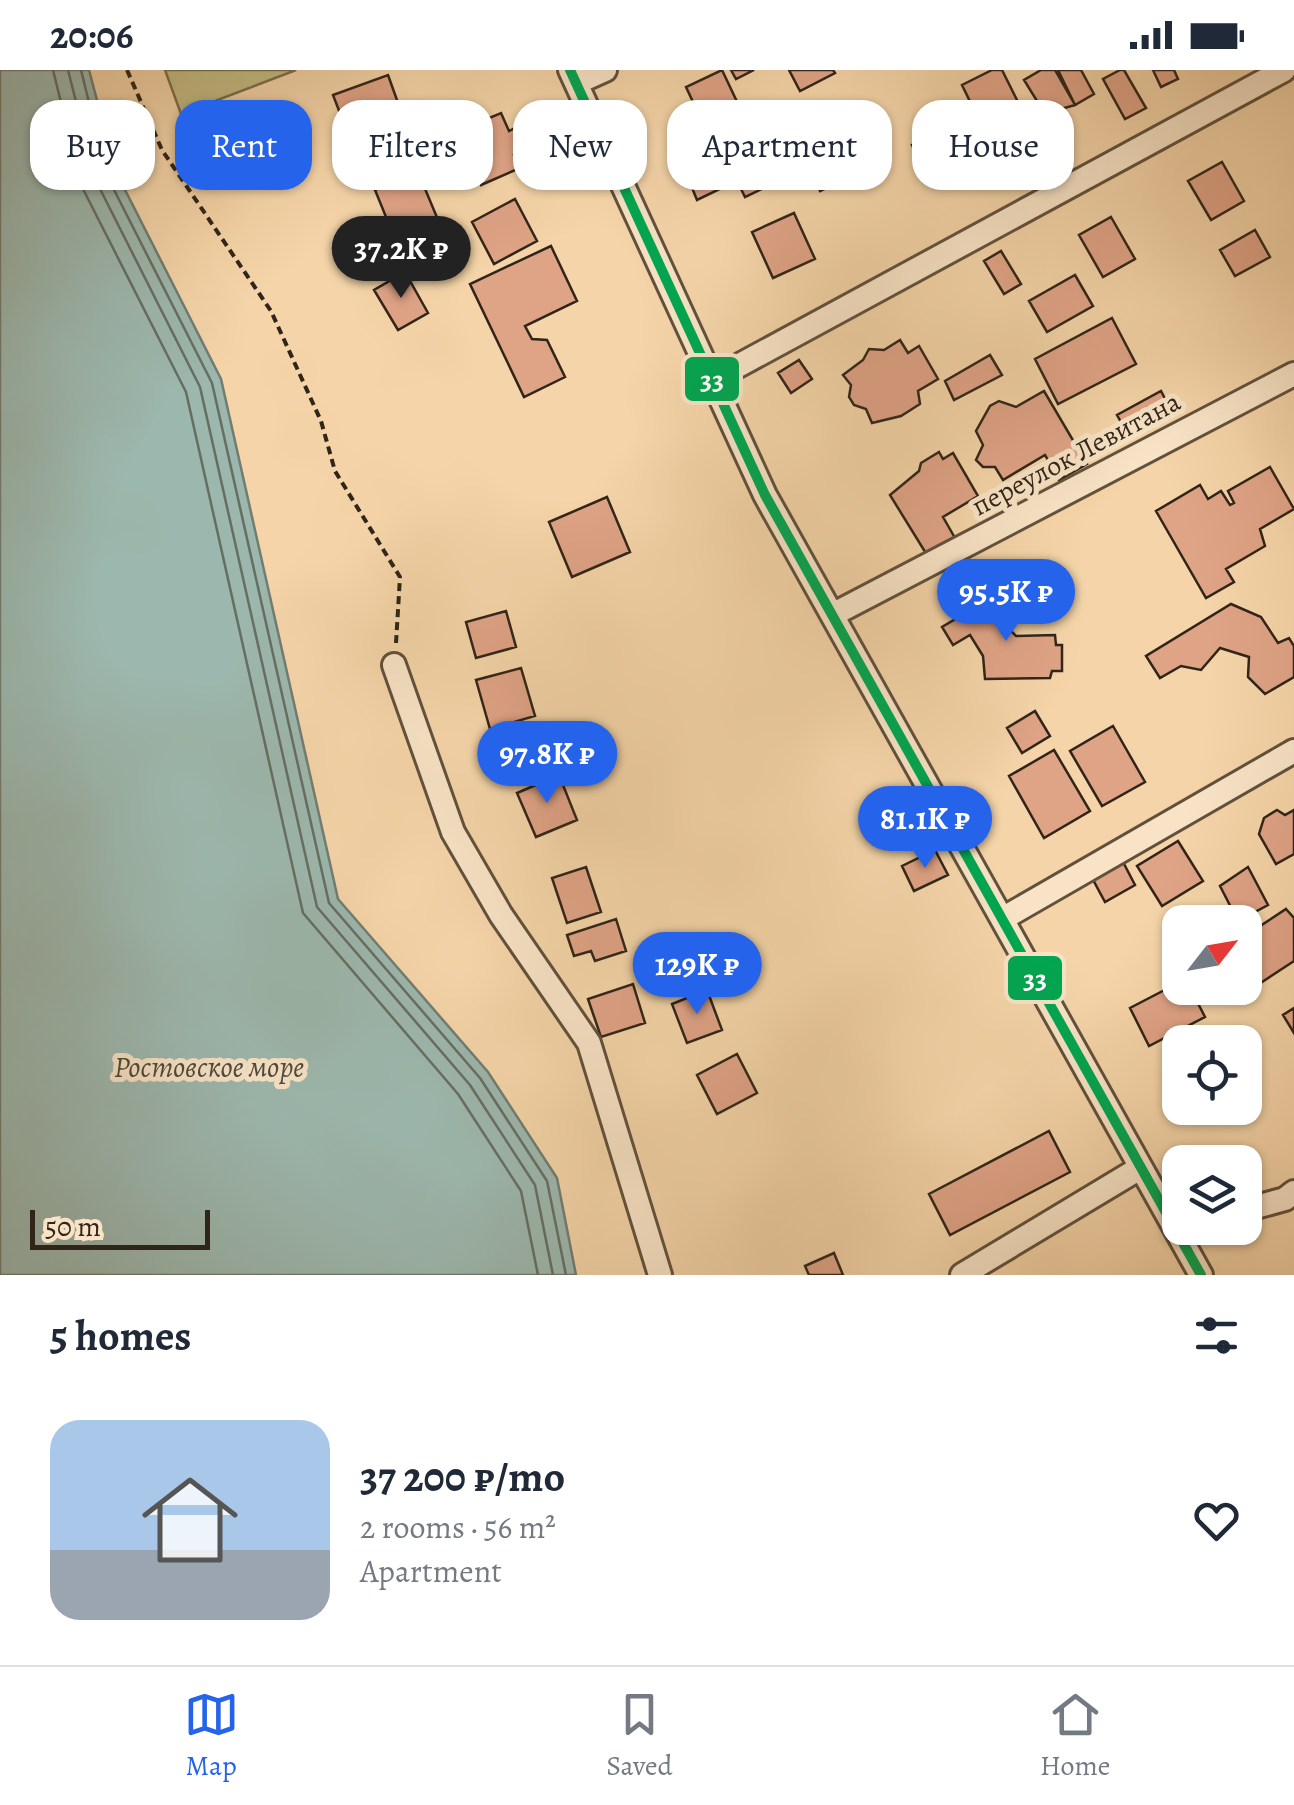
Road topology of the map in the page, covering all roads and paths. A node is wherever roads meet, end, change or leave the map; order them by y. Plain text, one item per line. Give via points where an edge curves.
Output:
1 (127, 70) edge
2 (604, 70) edge
3 (1284, 70) edge
4 (573, 76) edge
5 (1294, 374) edge
6 (712, 380) junction
7 (832, 615) junction
8 (394, 665) joint
9 (1294, 752) edge
10 (1002, 920) junction
11 (1140, 1168) junction
12 (1294, 1192) edge
13 (1162, 1203) edge
14 (1262, 1205) edge
15 (1186, 1245) edge
16 (660, 1275) edge
17 (962, 1275) edge
18 (1200, 1275) edge

1 - 8 path via 162,150 271,311 321,421 335,471 400,577
2 - 4 street
3 - 6 street
4 - 6 street
5 - 7 street, переулок Левитана
6 - 7 street via 765,495
7 - 10 street
8 - 16 street via 454,832 589,1043
9 - 10 street
10 - 11 street
11 - 13 street
11 - 17 street
12 - 14 street
15 - 18 street

